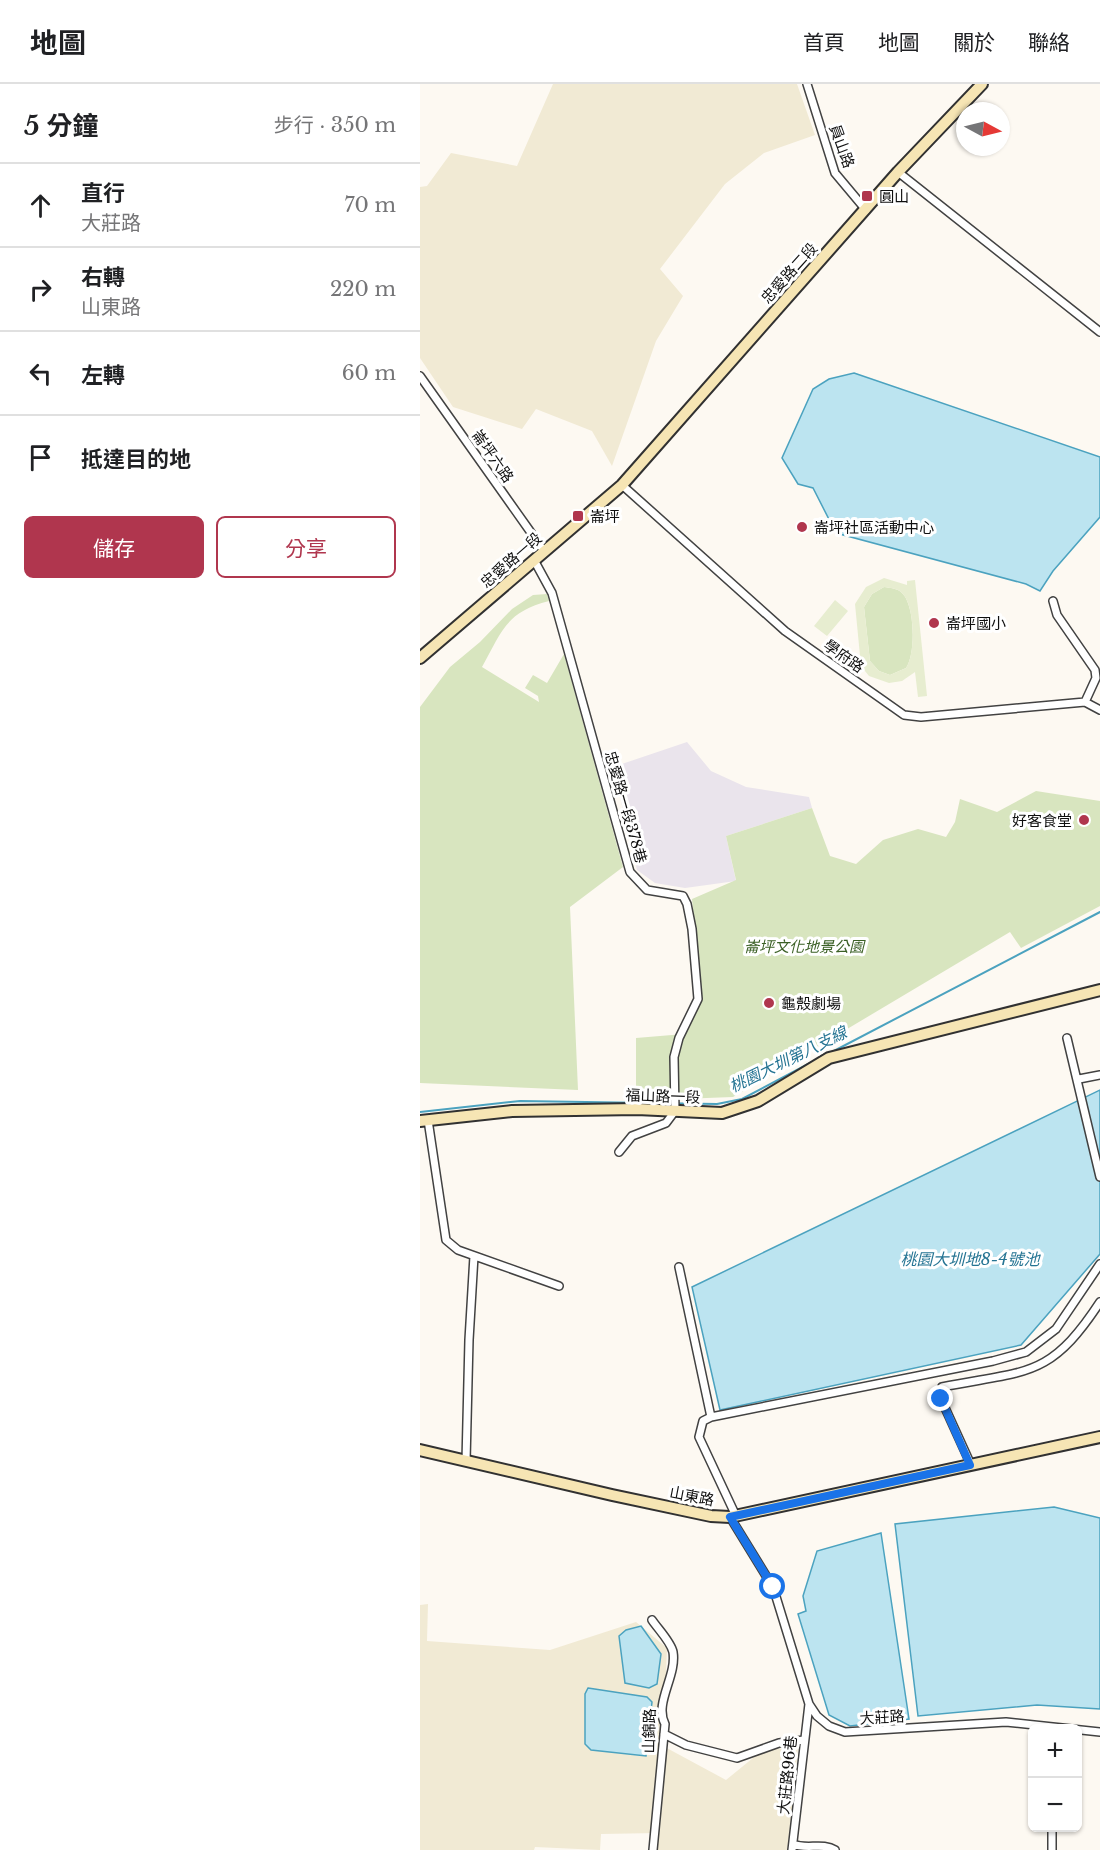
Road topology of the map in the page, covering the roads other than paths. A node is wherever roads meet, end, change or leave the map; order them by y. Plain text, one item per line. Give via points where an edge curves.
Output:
1 (807, 84) edge
2 (982, 84) edge
3 (898, 172) junction
4 (866, 210) junction
5 (1100, 332) edge
6 (420, 376) edge
7 (622, 485) junction
8 (544, 551) junction
9 (534, 560) junction
10 (1053, 601) dead end
11 (420, 657) edge
12 (1085, 702) junction
13 (1100, 710) edge
14 (1100, 990) edge
15 (1067, 1038) dead end
16 (1100, 1075) edge
17 (1079, 1079) junction
18 (675, 1106) junction
19 (424, 1121) edge
20 (619, 1152) dead end
21 (1100, 1177) edge
22 (474, 1256) junction
23 (1100, 1264) edge
24 (679, 1267) dead end
25 (559, 1286) dead end
26 (1100, 1302) edge
27 (711, 1417) junction
28 (1100, 1437) edge
29 (420, 1450) edge
30 (466, 1461) junction
31 (970, 1465) junction
32 (733, 1517) junction
33 (652, 1620) dead end
34 (809, 1704) junction
35 (1028, 1724) edge
36 (1082, 1730) edge
37 (1100, 1732) edge
38 (664, 1734) junction
39 (804, 1740) junction
40 (1052, 1832) edge
41 (793, 1847) edge
42 (653, 1850) edge
43 (835, 1850) edge
44 (1052, 1850) edge

1 - 4 street, 員山路 via 835,173
2 - 3 street, 忠愛路二段
3 - 4 street, 忠愛路二段
3 - 5 street
4 - 7 street, 忠愛路二段
6 - 8 street, 崙坪六路
7 - 8 street, 忠愛路一段
7 - 12 street, 學府路 via 785,631 904,715 921,717
8 - 9 street, 忠愛路一段
9 - 11 street, 忠愛路一段
9 - 18 street, 忠愛路一段378巷 via 552,593 630,872 647,890 683,896 687,904 699,999 674,1057
10 - 12 street via 1057,615 1095,670 1096,678
12 - 13 street
14 - 18 street, 福山路一段 via 830,1058 758,1101 722,1113
15 - 17 street
16 - 17 street
17 - 21 street
18 - 19 street, 福山路一段 via 512,1111
18 - 20 street via 666,1123 632,1136
19 - 22 street via 446,1240
22 - 25 street
22 - 30 street
23 - 27 street via 1056,1329 1026,1352
24 - 27 street
26 - 31 street via 1082,1330 1049,1361 1020,1373 942,1387 941,1399
27 - 32 street, 大莊路 via 703,1421 699,1437
28 - 31 street, 山東路
29 - 30 street, 山東路
30 - 32 street, 山東路 via 711,1516
31 - 32 street, 山東路
32 - 34 street, 大莊路 via 773,1587
33 - 38 street, 山錦路 via 673,1651 669,1691 661,1709
34 - 35 street, 大莊路 via 829,1726 858,1733 1006,1722
34 - 39 street, 大莊路96巷
36 - 37 street, 大莊路
38 - 39 street via 736,1758 779,1743
38 - 42 street, 山錦路
39 - 41 street, 大莊路96巷
40 - 44 street
41 - 43 street via 829,1846

